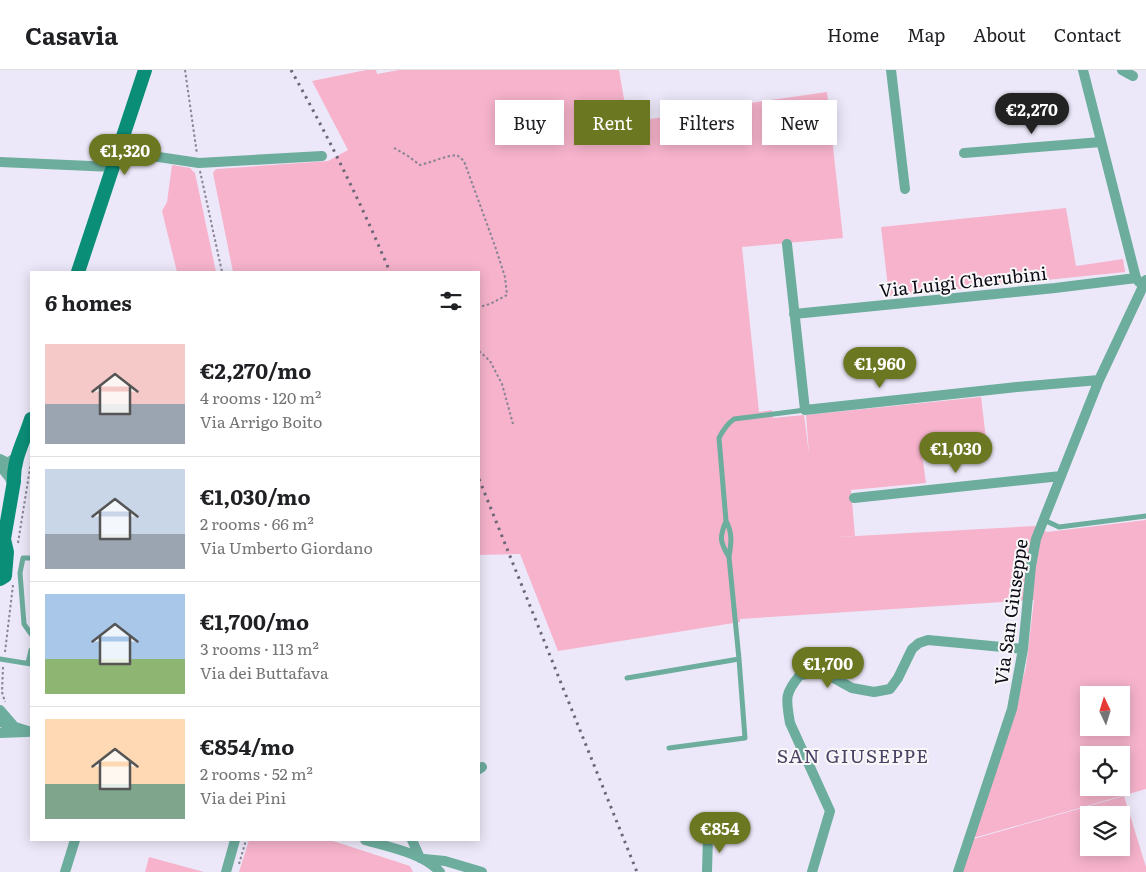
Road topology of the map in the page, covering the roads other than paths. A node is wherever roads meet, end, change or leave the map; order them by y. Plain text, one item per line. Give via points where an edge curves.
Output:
1 (145, 70) edge
2 (890, 70) edge
3 (1083, 70) edge
4 (1122, 70) edge
5 (1133, 76) dead end
6 (1101, 142) junction
7 (118, 151) junction
8 (964, 153) dead end
9 (322, 156) dead end
10 (0, 162) edge
11 (113, 167) junction
12 (905, 189) dead end
13 (787, 244) dead end
14 (78, 271) edge
15 (1141, 282) edge
16 (794, 314) junction
17 (1099, 380) junction
18 (805, 410) junction
19 (30, 424) edge
20 (18, 455) junction
21 (0, 459) edge
22 (0, 467) edge
23 (1061, 476) junction
24 (14, 484) junction
25 (854, 498) dead end
26 (1146, 516) edge
27 (1044, 520) junction
28 (726, 521) junction
29 (2, 535) edge
30 (729, 557) junction
31 (30, 558) edge
32 (0, 580) edge
33 (30, 633) edge
34 (1024, 649) junction
35 (0, 659) edge
36 (739, 659) junction
37 (30, 663) edge
38 (627, 678) dead end
39 (0, 710) edge
40 (0, 722) edge
41 (14, 725) junction
42 (30, 732) edge
43 (30, 732) edge
44 (0, 734) edge
45 (669, 748) dead end
46 (708, 835) dead end
47 (75, 841) edge
48 (235, 841) edge
49 (368, 841) edge
50 (412, 841) edge
51 (420, 858) junction
52 (65, 872) edge
53 (226, 872) edge
54 (440, 872) edge
55 (482, 872) edge
56 (707, 872) edge
57 (812, 872) edge
58 (958, 872) edge

1 - 7 main road
2 - 12 street
3 - 6 street
4 - 5 street
6 - 8 street
6 - 15 street
7 - 9 street via 199,163
7 - 11 main road
10 - 11 street
11 - 14 main road
13 - 16 street
15 - 16 street, Via Luigi Cherubini
15 - 17 street, Via San Giuseppe
16 - 18 street
17 - 18 street
17 - 23 street, Via San Giuseppe
18 - 28 lane via 734,418 727,424 719,438
19 - 20 main road
19 - 24 main road
20 - 21 street via 11,462
20 - 24 main road
22 - 24 street
23 - 25 street
23 - 27 street, Via San Giuseppe
24 - 29 main road
26 - 27 lane via 1059,527
27 - 34 street, Via San Giuseppe via 1036,539 1031,566
28 - 30 lane via 730,528
28 - 30 lane via 721,533
29 - 32 main road via 8,552 5,576
30 - 36 lane
31 - 33 lane via 22,558 20,573 24,624
34 - 57 street via 928,640 912,650 890,689 874,692 852,688 823,672 800,674 787,694 790,723 830,811
34 - 58 street, Via San Giuseppe via 1012,709
35 - 37 lane
36 - 38 lane
36 - 45 lane via 744,738
39 - 41 street
40 - 41 street
41 - 42 street
43 - 44 street
46 - 56 street
47 - 52 street
48 - 53 street
49 - 51 street
50 - 51 street
51 - 54 street
51 - 55 street via 445,861

